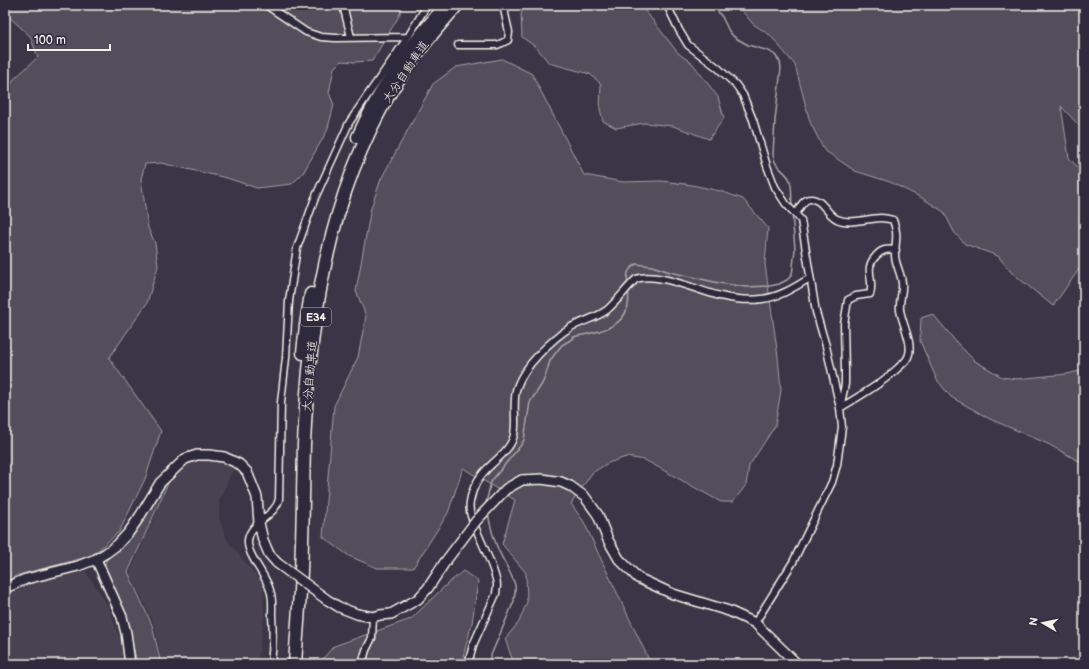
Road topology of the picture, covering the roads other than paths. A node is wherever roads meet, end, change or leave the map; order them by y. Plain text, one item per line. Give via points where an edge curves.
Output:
1 (266, 5) edge
2 (343, 5) edge
3 (427, 5) edge
4 (447, 5) edge
5 (457, 5) edge
6 (503, 5) edge
7 (668, 5) edge
8 (351, 37) junction
9 (408, 37) junction
10 (458, 45) dead end
11 (796, 214) junction
12 (896, 250) junction
13 (810, 278) junction
14 (840, 408) junction
15 (259, 523) junction
16 (96, 559) junction
17 (5, 588) edge
18 (373, 617) junction
19 (755, 623) junction
20 (130, 664) edge
21 (271, 664) edge
22 (287, 664) edge
23 (295, 664) edge
24 (362, 664) edge
25 (468, 664) edge
26 (797, 664) edge

1 - 8 street via 306,32 322,37
2 - 8 street
3 - 9 street
4 - 22 highway, 大分自動車道 / E34 via 404,57 369,113 332,202 324,234 306,325 300,385 296,443 294,566
5 - 23 highway, 大分自動車道 / E34 via 411,61 391,91 355,162 331,236 314,326 308,386
6 - 10 street via 509,32 508,40 497,45
7 - 11 street via 688,45 718,68 743,95 775,187
8 - 9 street
9 - 15 street via 349,123 315,198 297,248 289,301 281,402 279,499 278,505
11 - 12 street via 804,202 811,198 834,218 842,221 882,218 893,220 896,225
11 - 13 street via 801,220
12 - 14 street via 896,266 902,284 901,318 910,351 908,357 889,377
12 - 14 street via 881,250 870,262 870,294 848,300 844,324 846,371
13 - 14 street
13 - 25 street via 776,296 744,300 720,296 670,280 641,277 636,279 607,310 571,328 535,358 517,387 514,405 515,433 512,440 505,452 489,466 474,486 469,503 471,518 497,585 496,594 473,645
14 - 19 street via 842,427 832,482 793,562
15 - 16 street via 256,497 247,472 239,464 224,457 197,455 185,459 168,474 129,532 117,545
15 - 18 street, bridge via 269,554 277,563 339,607
15 - 21 street via 251,532 248,542 272,596
16 - 17 street via 26,579
16 - 20 street via 122,617
18 - 19 street, bridge via 391,614 418,599 476,521 506,489 522,480 542,479 561,482 585,497 598,515 619,559 638,578 673,594 729,611
18 - 24 street via 372,638
19 - 26 street

